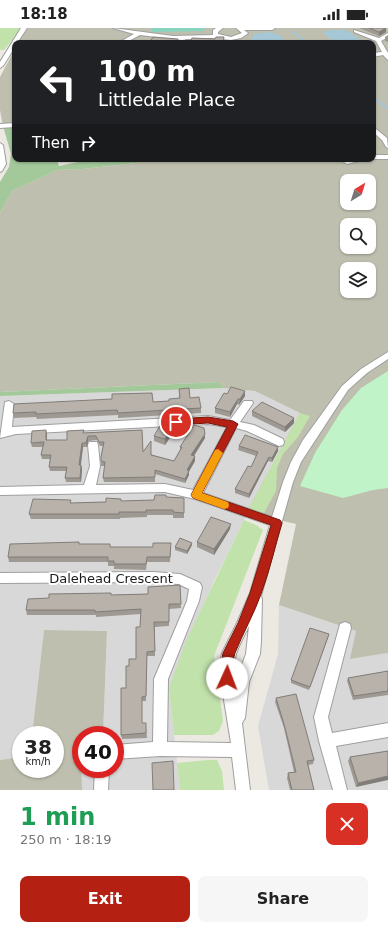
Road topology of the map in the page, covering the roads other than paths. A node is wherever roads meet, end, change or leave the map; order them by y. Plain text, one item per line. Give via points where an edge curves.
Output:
1 (24, 28) edge
2 (121, 28) edge
3 (239, 28) edge
4 (272, 28) edge
5 (217, 29) edge
6 (255, 29) junction
7 (356, 31) dead end
8 (138, 34) junction
9 (243, 34) junction
10 (388, 35) edge
11 (201, 37) junction
12 (221, 37) junction
13 (16, 40) edge
14 (127, 40) edge
15 (176, 40) edge
16 (227, 40) edge
17 (231, 40) edge
18 (244, 40) edge
19 (379, 40) junction
20 (12, 47) edge
21 (376, 55) edge
22 (387, 56) edge
23 (0, 66) edge
24 (12, 125) edge
25 (0, 126) edge
26 (376, 131) edge
27 (376, 132) edge
28 (388, 136) edge
29 (0, 146) edge
30 (388, 150) edge
31 (376, 156) edge
32 (0, 170) edge
33 (388, 355) edge
34 (248, 403) dead end
35 (9, 404) dead end
36 (233, 424) junction
37 (3, 433) edge
38 (279, 442) dead end
39 (93, 445) dead end
40 (88, 490) junction
41 (0, 491) edge
42 (196, 495) junction
43 (277, 523) junction
44 (0, 578) edge
45 (256, 593) junction
46 (345, 628) dead end
47 (236, 728) junction
48 (388, 730) edge
49 (326, 742) junction
50 (160, 749) junction
51 (239, 750) junction
52 (124, 751) edge
53 (102, 778) edge
54 (101, 790) edge
55 (243, 790) edge
56 (340, 790) edge

1 - 13 street
2 - 8 street
3 - 6 street
3 - 9 street
4 - 6 street
5 - 11 street
5 - 12 street
6 - 9 street
7 - 19 street
8 - 14 street
8 - 15 street
9 - 17 street
9 - 18 street
10 - 19 street
11 - 12 street
11 - 15 street
12 - 16 street
19 - 22 street
20 - 23 street
21 - 22 street
24 - 25 street
26 - 28 street
27 - 30 street via 384,139
29 - 32 street via 3,164
30 - 31 street
33 - 43 street via 345,388 307,442 288,482
34 - 36 street
35 - 37 street
36 - 37 street via 208,420 16,430
36 - 38 street via 250,428
36 - 42 street
39 - 40 street via 95,466
40 - 41 street
40 - 42 street via 165,488
42 - 43 street
43 - 45 street
44 - 50 street, Dalehead Crescent via 153,577 180,579 196,587 193,601 161,680
45 - 47 street via 255,641 242,682
45 - 47 street via 227,662 227,678
46 - 49 street via 321,717
47 - 51 street
48 - 49 street
49 - 56 street
50 - 51 street
50 - 52 street
51 - 55 street
53 - 54 street

